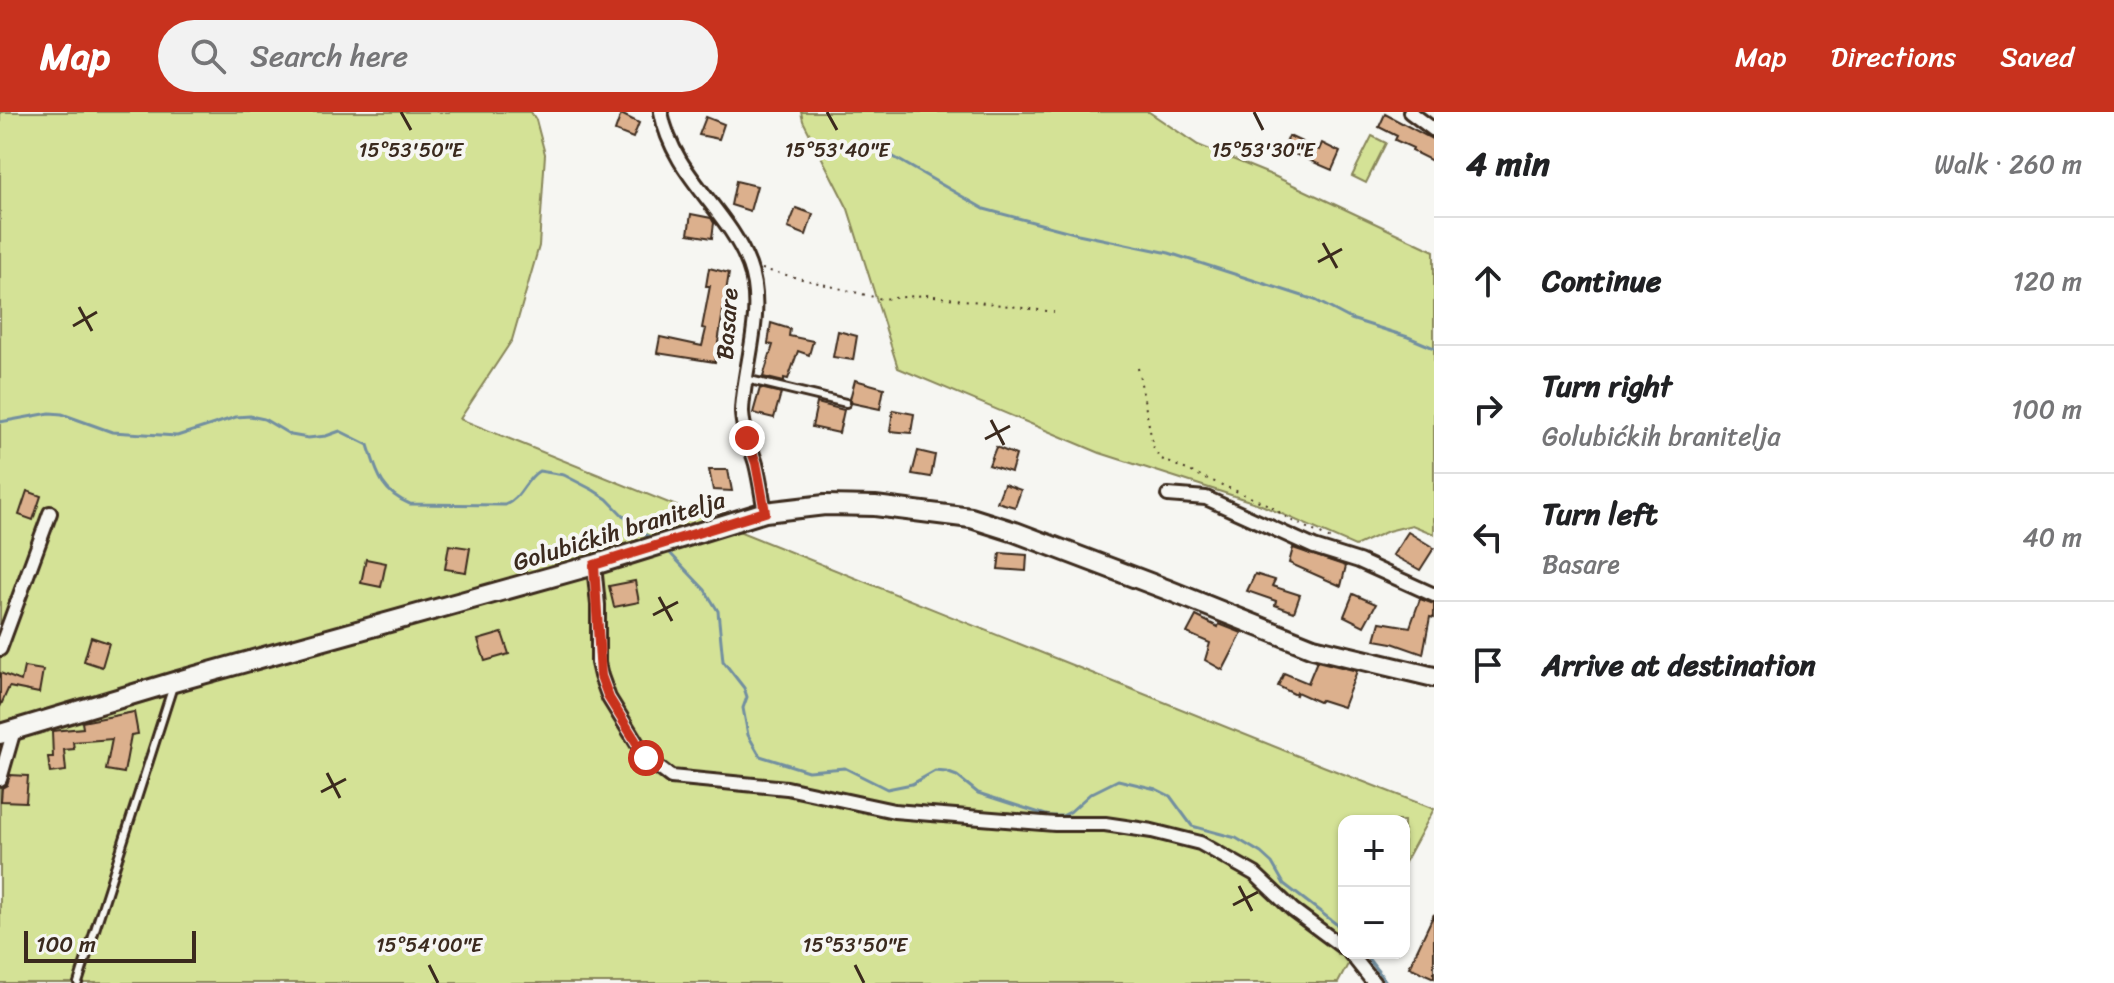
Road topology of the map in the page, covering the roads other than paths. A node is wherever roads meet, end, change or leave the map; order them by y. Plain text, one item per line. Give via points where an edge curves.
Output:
1 (661, 112) edge
2 (1410, 112) edge
3 (1434, 130) edge
4 (746, 379) junction
5 (846, 403) dead end
6 (1168, 495) dead end
7 (765, 512) junction
8 (50, 513) dead end
9 (602, 563) junction
10 (1434, 595) edge
11 (0, 649) edge
12 (1432, 671) edge
13 (174, 682) junction
14 (7, 732) edge
15 (0, 779) edge
16 (1338, 944) edge
17 (1355, 959) edge
18 (78, 983) edge
19 (1374, 983) edge

1 - 4 street, Basare via 673,149 749,266 755,317
2 - 3 street
4 - 5 lane
4 - 7 street, Basare via 742,414
6 - 10 street via 1206,498
7 - 9 street, Golubićkih branitelja
7 - 12 street, Golubićkih branitelja via 875,506 971,518 1313,648
8 - 11 street
9 - 13 street, Golubićkih branitelja
9 - 16 street via 598,663 605,687 646,758 671,777 787,788 894,811 1152,831 1200,843 1255,874
13 - 14 street, Golubićkih branitelja
13 - 18 lane
14 - 15 street
17 - 19 street

